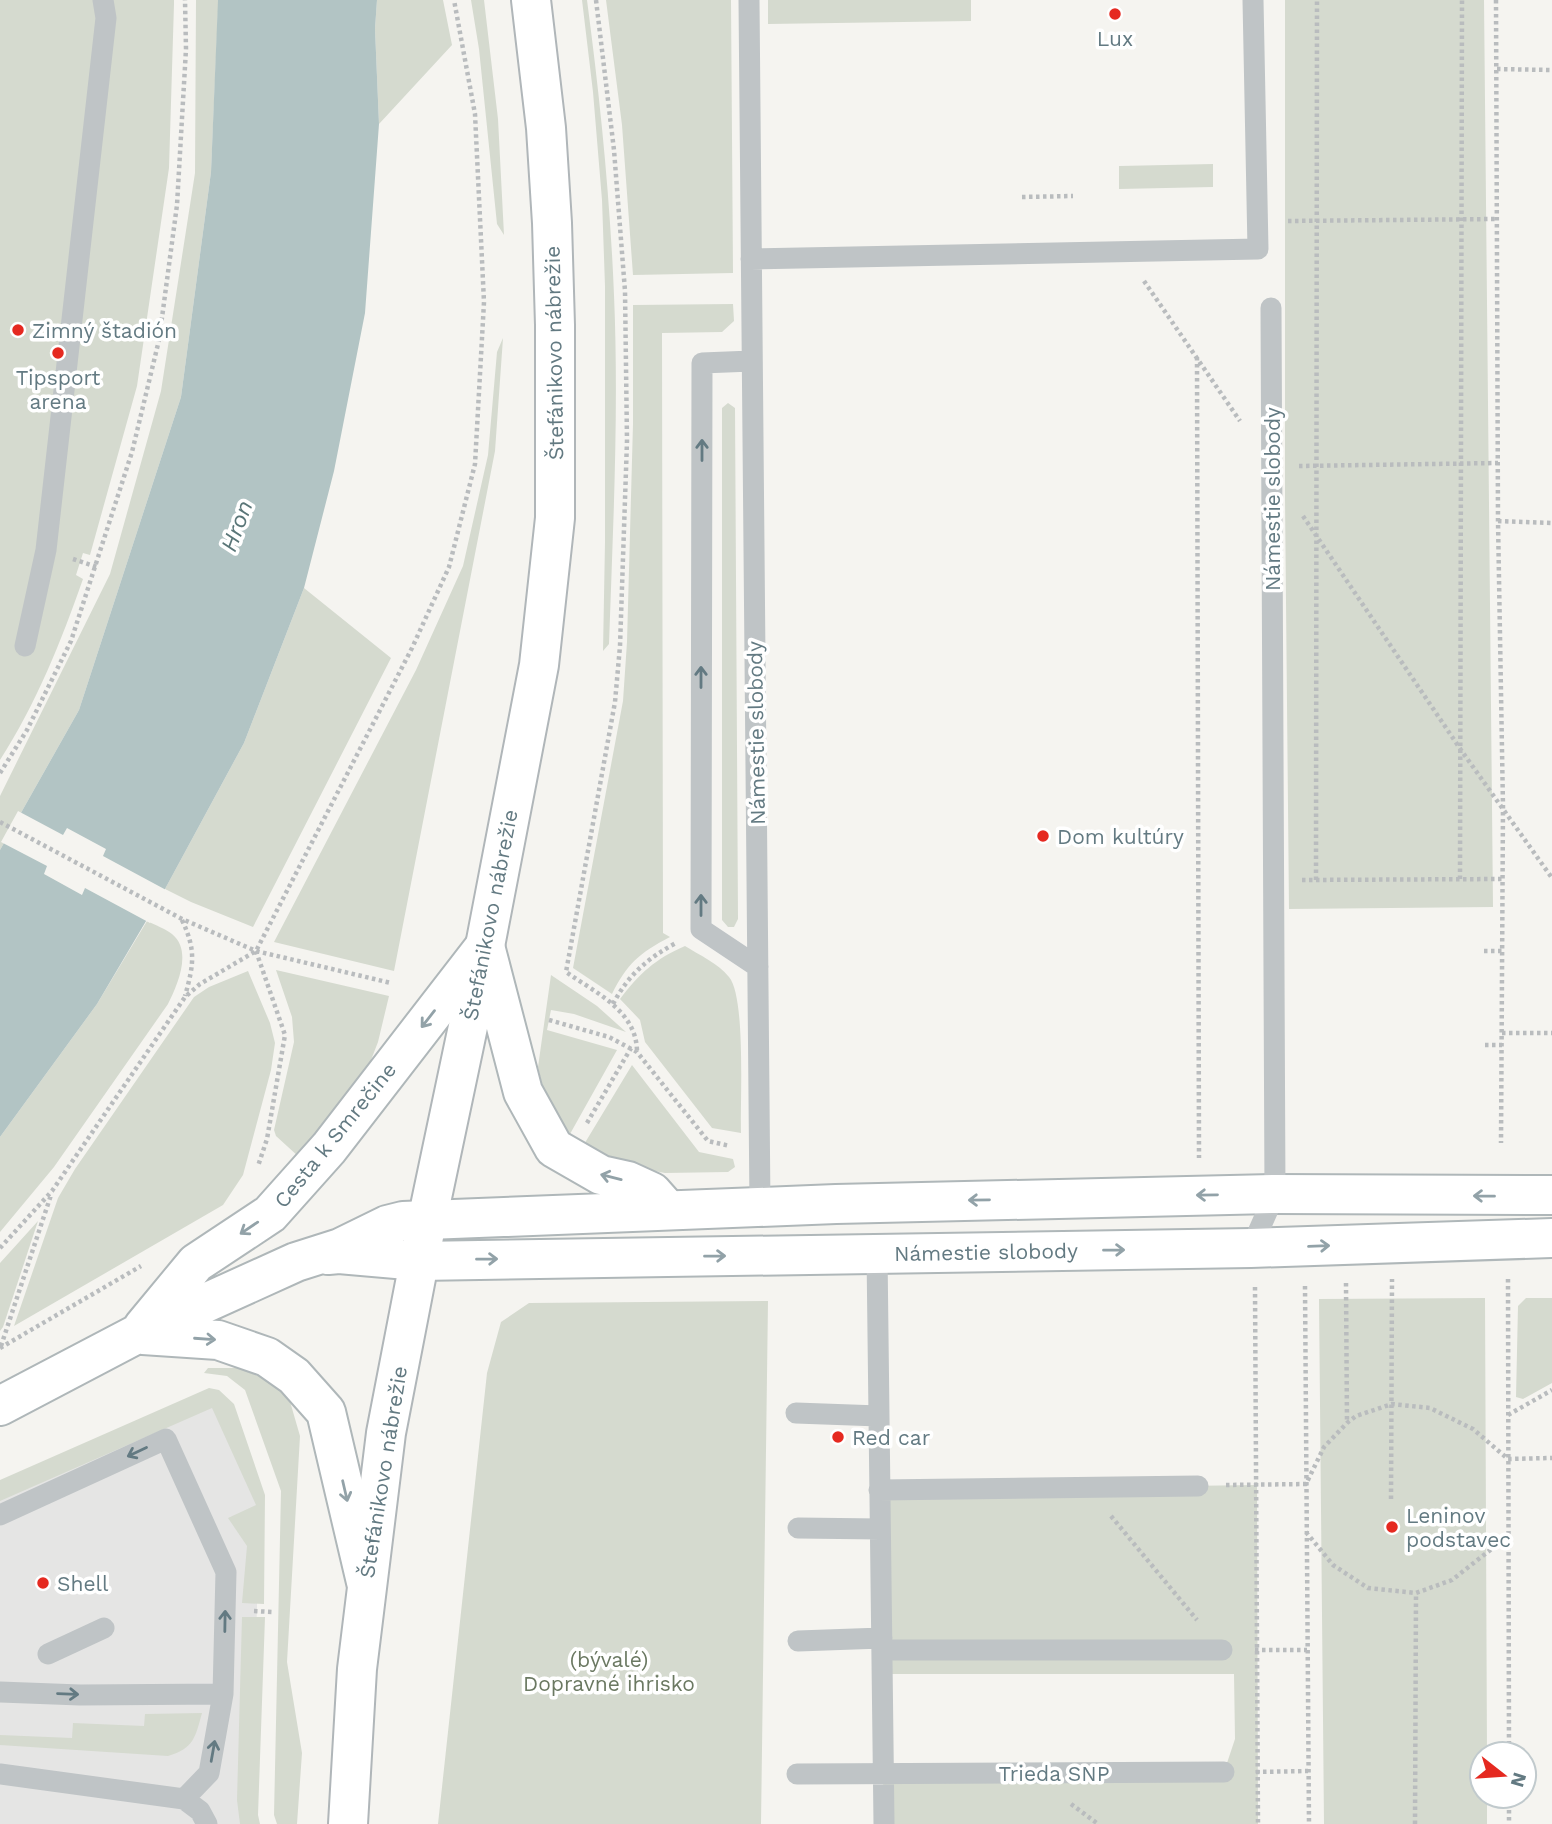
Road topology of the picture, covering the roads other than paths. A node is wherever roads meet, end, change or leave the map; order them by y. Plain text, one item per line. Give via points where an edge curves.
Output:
1 (103, 0) edge
2 (531, 0) edge
3 (749, 0) edge
4 (1253, 0) edge
5 (751, 259) junction
6 (1271, 308) dead end
7 (752, 361) junction
8 (26, 646) dead end
9 (485, 946) junction
10 (758, 967) junction
11 (1275, 1194) junction
12 (1552, 1195) edge
13 (760, 1207) junction
14 (668, 1210) junction
15 (427, 1221) junction
16 (1552, 1238) edge
17 (877, 1253) junction
18 (309, 1258) junction
19 (419, 1261) junction
20 (1253, 1264) junction
21 (137, 1335) junction
22 (0, 1406) edge
23 (796, 1413) dead end
24 (879, 1416) junction
25 (1198, 1486) road end
26 (880, 1490) junction
27 (0, 1515) edge
28 (798, 1528) dead end
29 (880, 1529) junction
30 (366, 1582) junction
31 (104, 1628) dead end
32 (798, 1640) dead end
33 (882, 1644) junction
34 (1222, 1650) road end
35 (48, 1654) dead end
36 (0, 1692) edge
37 (223, 1694) junction
38 (1224, 1772) road end
39 (883, 1773) junction
40 (0, 1774) edge
41 (797, 1774) dead end
42 (184, 1799) junction
43 (207, 1824) edge
44 (348, 1824) edge
45 (884, 1824) edge

1 - 8 lane via 106,18 46,550
2 - 9 street, Štefánikovo nábrežie via 552,223 555,518 538,665
3 - 5 lane, Námestie slobody
4 - 5 lane via 1258,249
5 - 7 lane, Námestie slobody
6 - 11 lane, Námestie slobody
7 - 10 lane, Námestie slobody
10 -> 7 lane via 701,929 702,363
14 -> 9 street via 652,1192 601,1175 554,1148 523,1092
9 - 15 street, Štefánikovo nábrežie
9 -> 21 street, Cesta k Smrečine via 329,1148 287,1195 270,1214 196,1263
10 - 13 lane, Námestie slobody
12 -> 11 street
11 -> 13 street
11 - 20 lane
13 - 14 street
14 - 15 street
15 - 18 street, Cesta k Smrečine via 387,1225
15 - 19 street, Štefánikovo nábrežie
20 -> 16 street, Námestie slobody
19 -> 17 street, Námestie slobody
17 -> 20 street, Námestie slobody
17 - 24 lane
18 - 19 street, Cesta k Smrečine via 338,1254
18 - 21 street, Cesta k Smrečine
19 - 30 street, Štefánikovo nábrežie via 386,1433
21 - 22 street, Cesta k Smrečine
21 -> 30 street via 218,1340 267,1357 294,1376 326,1412
23 - 24 lane
24 - 26 lane
25 - 26 lane
26 - 29 lane
37 -> 27 lane via 226,1572 166,1438
28 - 29 lane
29 - 33 lane
30 - 44 street, Štefánikovo nábrežie
31 - 35 lane
32 - 33 lane
33 - 34 lane
33 - 39 lane
36 -> 37 lane
42 -> 37 lane via 209,1773
38 - 39 lane, Trieda SNP
39 - 41 lane, Trieda SNP
39 - 45 lane
40 - 42 lane
42 - 43 lane via 200,1811

